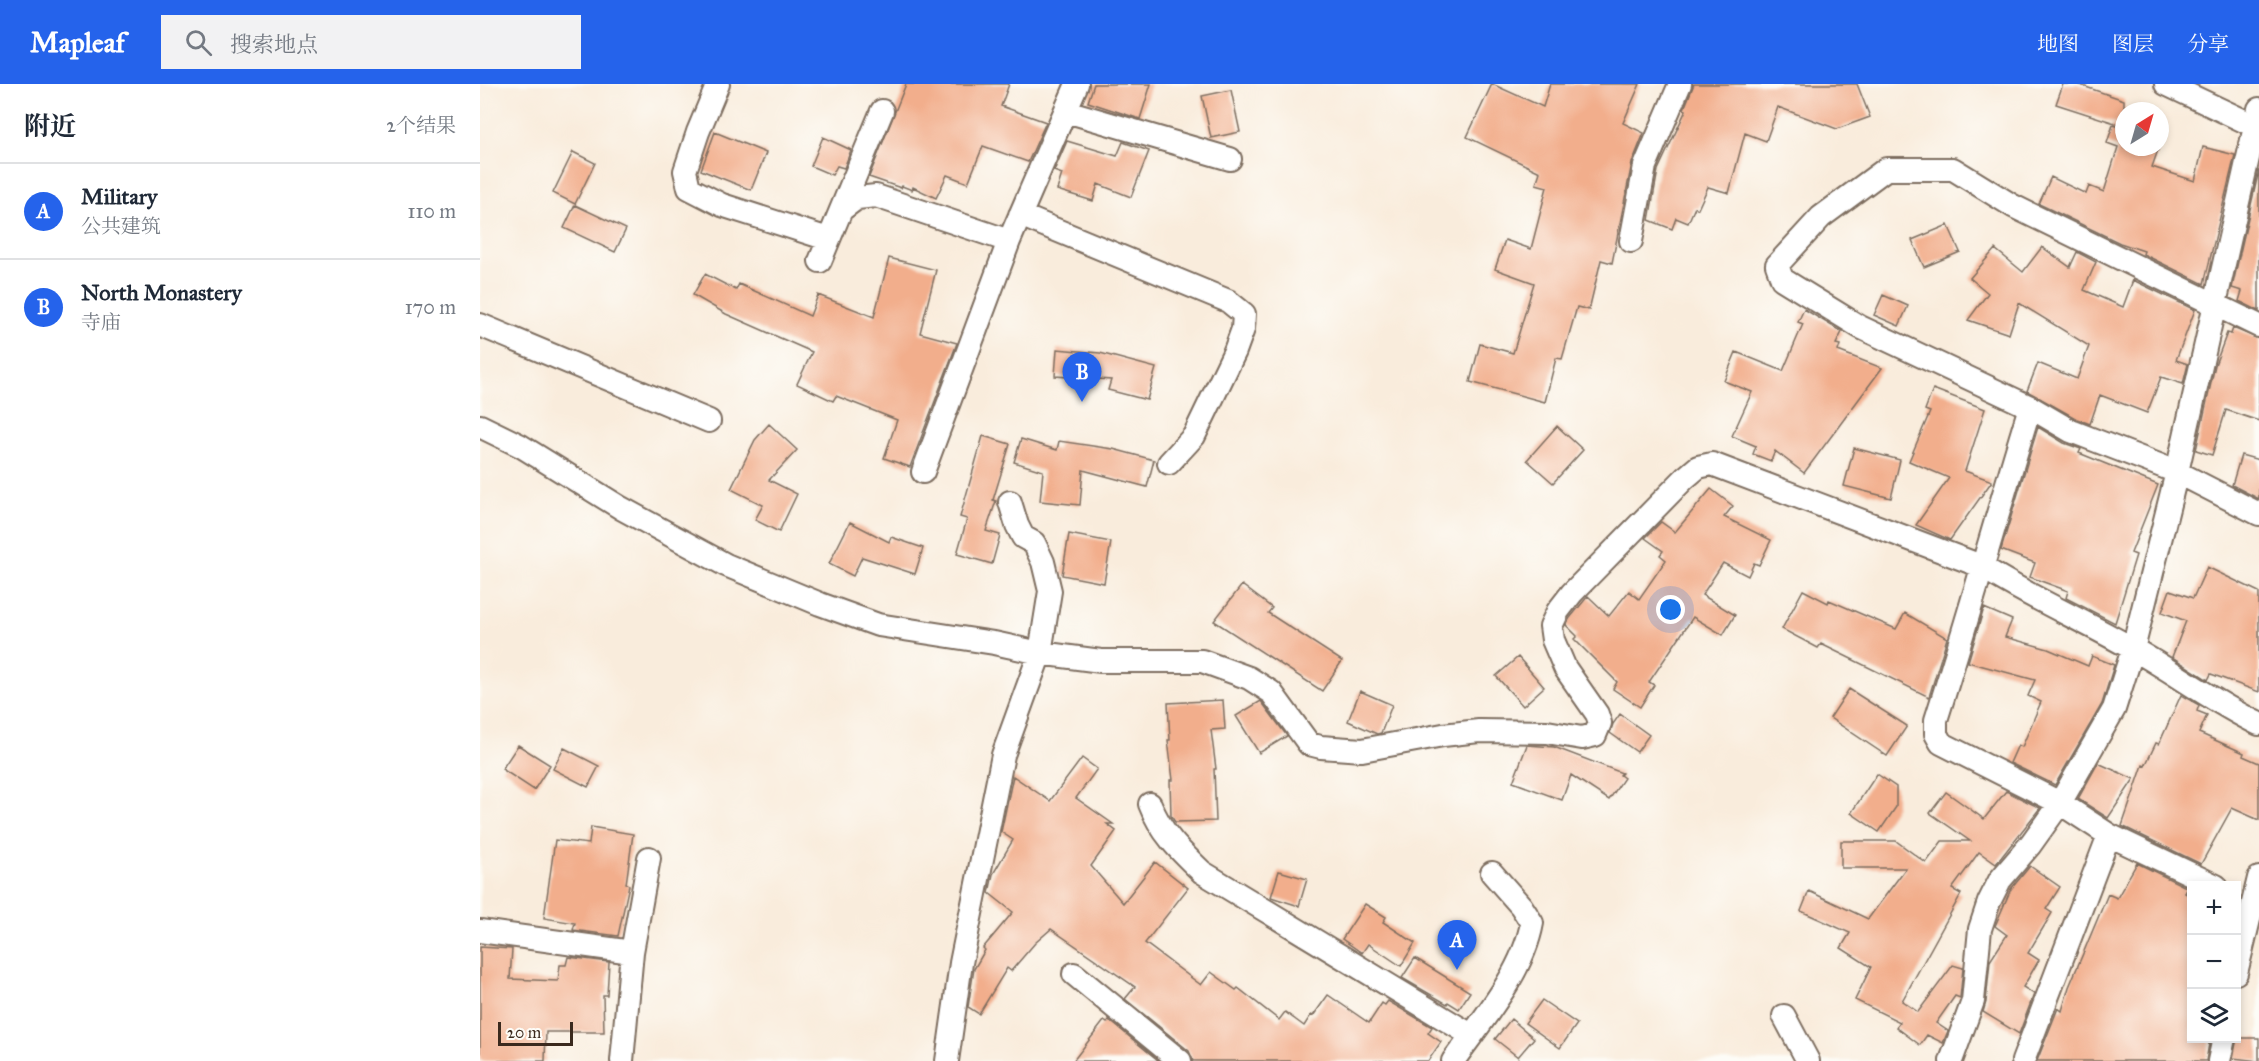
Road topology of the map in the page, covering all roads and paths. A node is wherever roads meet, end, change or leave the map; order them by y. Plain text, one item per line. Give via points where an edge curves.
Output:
1 (718, 84) edge
2 (1077, 84) edge
3 (1680, 84) edge
4 (2166, 84) edge
5 (882, 111) dead end
6 (1066, 111) junction
7 (2258, 121) edge
8 (1230, 159) dead end
9 (841, 210) junction
10 (1020, 215) junction
11 (828, 239) junction
12 (1009, 241) junction
13 (1631, 241) dead end
14 (820, 261) dead end
15 (2214, 304) junction
16 (480, 325) edge
17 (2259, 326) edge
18 (2030, 407) junction
19 (709, 421) dead end
20 (480, 426) edge
21 (1168, 463) dead end
22 (923, 472) dead end
23 (2177, 472) junction
24 (1011, 502) dead end
25 (2259, 514) edge
26 (1981, 566) junction
27 (2133, 649) junction
28 (1040, 653) junction
29 (2259, 724) edge
30 (2060, 803) junction
31 (1150, 804) dead end
32 (2109, 836) junction
33 (649, 858) dead end
34 (1492, 873) dead end
35 (2259, 878) edge
36 (2207, 881) edge
37 (2249, 901) edge
38 (480, 931) edge
39 (2241, 945) edge
40 (632, 952) junction
41 (1074, 974) dead end
42 (1784, 1016) dead end
43 (1471, 1035) junction
44 (2223, 1043) edge
45 (622, 1061) edge
46 (947, 1061) edge
47 (1180, 1061) edge
48 (1453, 1061) edge
49 (1808, 1061) edge
50 (1951, 1061) edge
51 (2023, 1061) edge
52 (2219, 1061) edge

1 - 11 street via 685,171 689,188 722,205
2 - 6 street
3 - 13 street via 1645,166
4 - 7 street
5 - 9 street
6 - 8 street
6 - 10 street
7 - 15 street
9 - 11 street
9 - 12 street via 857,198 876,196
10 - 12 street
10 - 21 street via 1228,301 1244,314 1244,329 1235,351 1194,436
11 - 14 street
12 - 22 street
15 - 17 street
15 - 18 street via 2013,206 1953,169 1886,170 1821,217 1777,265 1782,279 1860,327
15 - 23 street
16 - 19 street
18 - 23 street via 2072,431
18 - 26 street
20 - 28 street via 726,565 820,604 878,625
23 - 25 street
23 - 27 street
24 - 28 street via 1023,537 1034,543 1043,562 1050,591
26 - 27 street via 2013,587
26 - 28 street via 1712,464 1698,466 1572,593 1551,626 1565,668 1597,714 1599,730 1589,737 1479,731 1362,750 1332,749 1309,744 1271,692 1249,678 1202,662 1101,661
26 - 30 street via 1974,600 1935,720 1936,734 1941,743
27 - 29 street
27 - 30 street via 2114,709
28 - 46 street via 1003,755 961,963
30 - 32 street
30 - 50 street via 2000,880 1989,902 1980,929 1973,1001
31 - 43 street via 1157,823 1203,872
32 - 36 street
32 - 51 street
33 - 40 street
34 - 43 street via 1533,923 1529,940 1500,994
35 - 37 street
37 - 39 street
38 - 40 street
40 - 45 street
41 - 47 street
42 - 49 street
43 - 48 street
44 - 52 street

